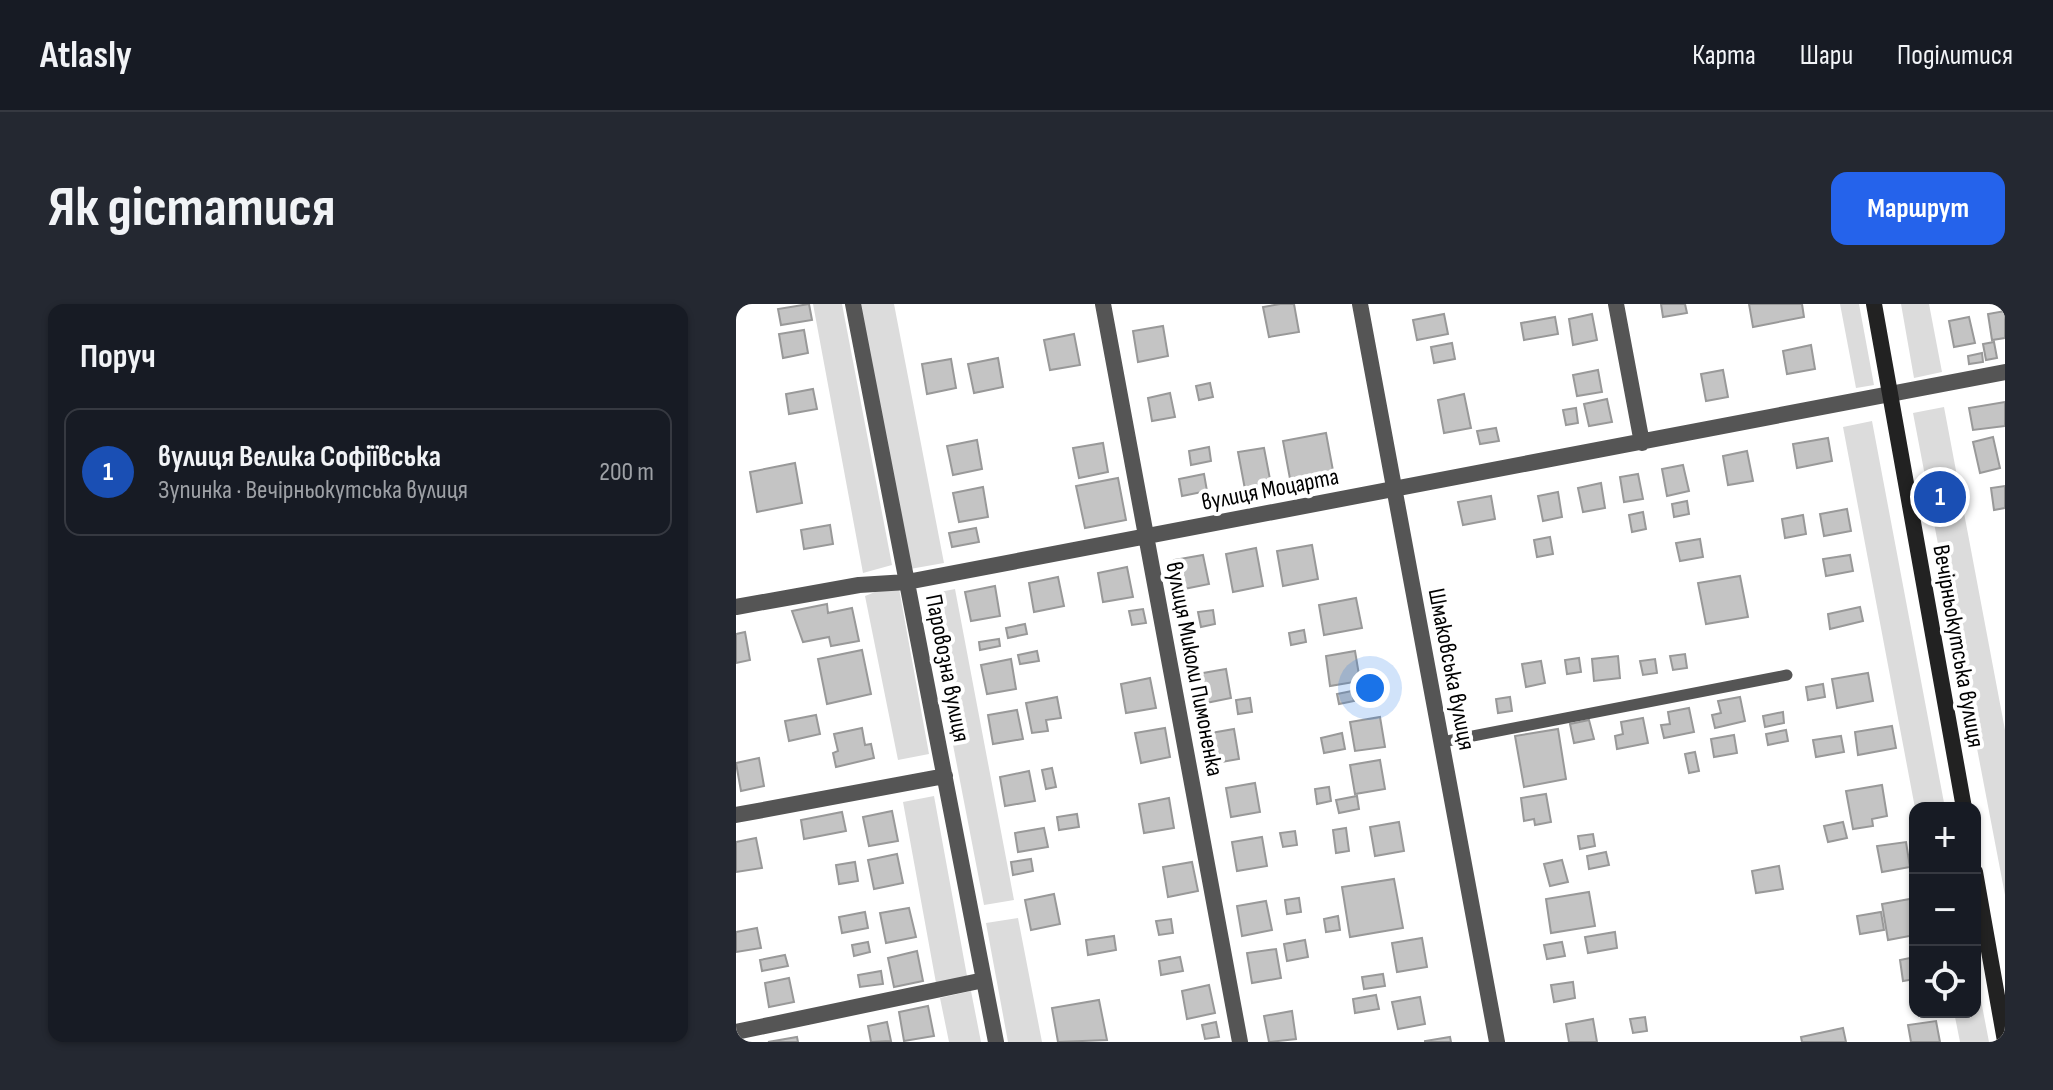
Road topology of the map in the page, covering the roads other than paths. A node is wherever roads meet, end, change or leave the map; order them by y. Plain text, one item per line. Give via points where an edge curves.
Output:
1 (853, 304) edge
2 (1103, 304) edge
3 (1360, 304) edge
4 (1616, 304) edge
5 (1874, 304) edge
6 (2005, 372) edge
7 (1891, 396) junction
8 (1642, 443) junction
9 (1395, 489) junction
10 (1146, 537) junction
11 (907, 582) junction
12 (736, 607) edge
13 (1787, 675) dead end
14 (1442, 742) junction
15 (945, 776) junction
16 (1963, 802) edge
17 (736, 815) edge
18 (1975, 874) edge
19 (984, 980) junction
20 (736, 1032) edge
21 (2005, 1041) edge
22 (996, 1042) edge
23 (1240, 1042) edge
24 (1497, 1042) edge

1 - 11 street, Паровозна вулиця
2 - 10 street, вулиця Миколи Пимоненка
3 - 9 street, Шмаковська вулиця
4 - 8 street
5 - 7 street, Вечірньокутська вулиця
6 - 7 street, вулиця Моцарта
7 - 8 street, вулиця Моцарта
7 - 16 street, Вечірньокутська вулиця
8 - 9 street, вулиця Моцарта
9 - 10 street, вулиця Моцарта
9 - 14 street, Шмаковська вулиця
10 - 11 street, вулиця Моцарта
10 - 23 street, вулиця Миколи Пимоненка
11 - 12 street, вулиця Моцарта
11 - 15 street, Паровозна вулиця
13 - 14 lane
14 - 24 street, Шмаковська вулиця
15 - 17 street
15 - 19 street, Паровозна вулиця
18 - 21 street
19 - 20 street
19 - 22 street, Паровозна вулиця

